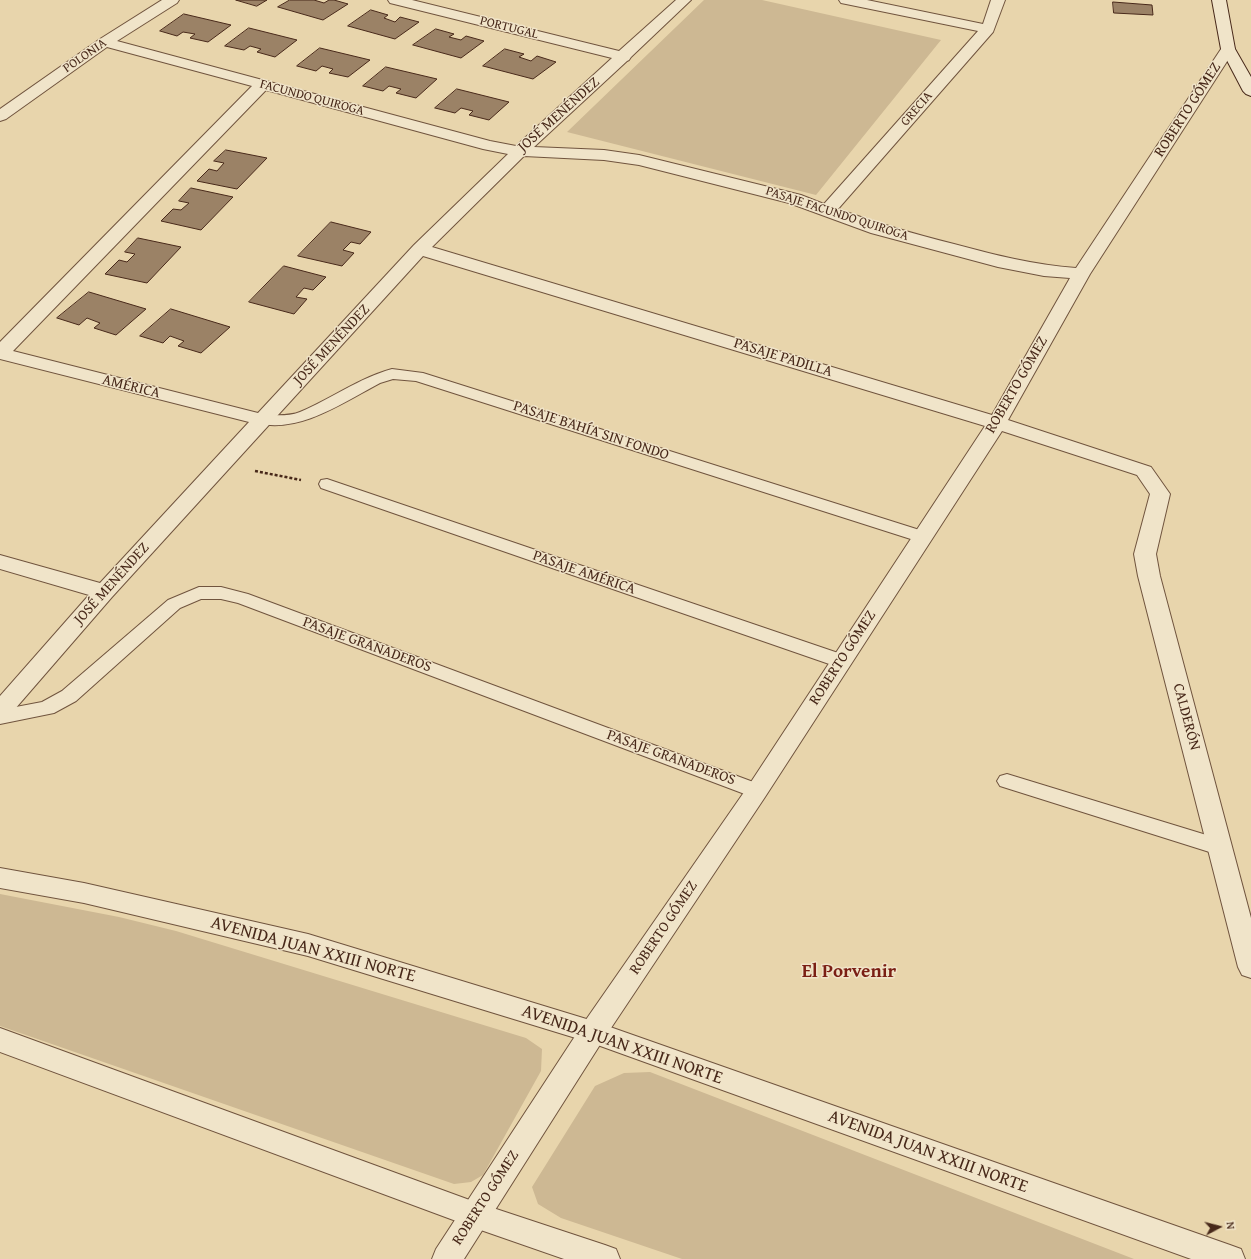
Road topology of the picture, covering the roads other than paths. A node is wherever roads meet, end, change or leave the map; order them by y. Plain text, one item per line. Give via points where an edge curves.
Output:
1 (172, 0) edge
2 (395, 0) edge
3 (684, 0) edge
4 (846, 0) edge
5 (998, 0) edge
6 (1219, 0) edge
7 (988, 29) junction
8 (105, 42) junction
9 (1228, 49) junction
10 (624, 56) junction
11 (262, 85) junction
12 (1251, 91) edge
13 (0, 116) edge
14 (520, 151) junction
15 (827, 211) junction
16 (420, 249) junction
17 (1081, 274) junction
18 (0, 353) edge
19 (263, 420) junction
20 (996, 423) junction
21 (1144, 471) joint
22 (327, 484) road end
23 (922, 537) junction
24 (0, 562) edge
25 (104, 592) junction
26 (841, 661) junction
27 (0, 711) edge
28 (0, 717) edge
29 (1007, 781) dead end
30 (758, 791) junction
31 (1219, 847) junction
32 (0, 878) edge
33 (1251, 967) edge
34 (593, 1032) junction
35 (0, 1040) edge
36 (475, 1215) junction
37 (447, 1259) edge
38 (605, 1259) edge
39 (1230, 1259) edge

1 - 8 street, POLONIA
2 - 10 street, PORTUGAL
3 - 10 street, JOSÉ MENÉNDEZ
4 - 7 street
5 - 7 street, GRECIA
6 - 9 street
7 - 15 street, GRECIA
8 - 11 street, FACUNDO QUIROGA
8 - 13 street, POLONIA
9 - 12 street
9 - 17 street, ROBERTO GÓMEZ
10 - 14 street, JOSÉ MENÉNDEZ
11 - 14 street, FACUNDO QUIROGA via 489,146
11 - 18 street
14 - 15 street, PASAJE FACUNDO QUIROGA via 604,155 639,160 794,199
14 - 16 street, JOSÉ MENÉNDEZ
15 - 17 street, PASAJE FACUNDO QUIROGA via 877,229 1004,263 1044,271
16 - 19 street, JOSÉ MENÉNDEZ
16 - 20 street, PASAJE PADILLA
17 - 20 street, ROBERTO GÓMEZ
18 - 19 street, AMÉRICA
19 - 23 lane, PASAJE BAHÍA SIN FONDO via 283,421 304,416 374,380 392,374 418,376
19 - 25 street, JOSÉ MENÉNDEZ
20 - 21 street, PASAJE PADILLA
20 - 23 street, ROBERTO GÓMEZ
21 - 31 street, CALDERÓN via 1160,494 1145,554 1149,576
22 - 26 lane, PASAJE AMÉRICA
23 - 26 street, ROBERTO GÓMEZ
24 - 25 street
25 - 27 street, JOSÉ MENÉNDEZ
26 - 30 street, ROBERTO GÓMEZ
28 - 30 lane, PASAJE GRANADEROS via 47,708 69,696 174,604 199,593 221,593 242,598
29 - 31 lane
30 - 34 street, ROBERTO GÓMEZ
31 - 33 street, CALDERÓN
32 - 34 street, AVENIDA JUAN XXIII NORTE via 91,895 308,945
34 - 36 street, ROBERTO GÓMEZ
34 - 39 street, AVENIDA JUAN XXIII NORTE
35 - 36 street
36 - 37 street, ROBERTO GÓMEZ
36 - 38 street

